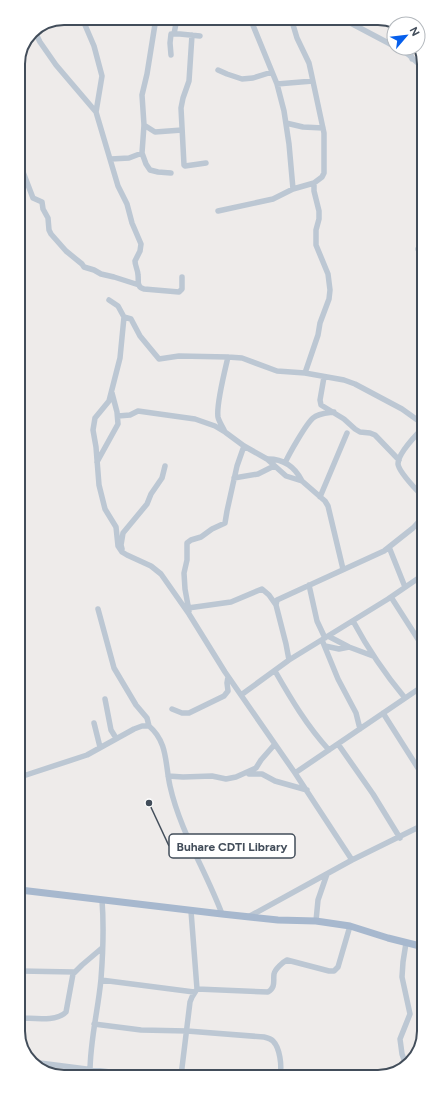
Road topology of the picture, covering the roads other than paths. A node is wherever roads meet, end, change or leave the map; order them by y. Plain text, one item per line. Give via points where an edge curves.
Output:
1 (85, 25) edge
2 (155, 25) edge
3 (175, 25) edge
4 (253, 25) edge
5 (293, 25) edge
6 (354, 25) edge
7 (174, 34) junction
8 (192, 35) junction
9 (37, 36) edge
10 (200, 36) dead end
11 (386, 42) edge
12 (172, 55) dead end
13 (408, 56) edge
14 (411, 56) edge
15 (412, 59) junction
16 (417, 63) edge
17 (218, 70) dead end
18 (272, 72) junction
19 (313, 81) junction
20 (277, 84) junction
21 (96, 112) junction
22 (286, 123) junction
23 (144, 125) junction
24 (323, 128) junction
25 (182, 130) junction
26 (142, 153) junction
27 (111, 159) junction
28 (206, 163) dead end
29 (171, 173) dead end
30 (25, 177) edge
31 (314, 183) junction
32 (293, 189) junction
33 (218, 211) dead end
34 (182, 277) dead end
35 (139, 285) junction
36 (109, 300) dead end
37 (124, 317) junction
38 (228, 356) junction
39 (305, 373) junction
40 (324, 377) junction
41 (112, 392) junction
42 (334, 412) junction
43 (118, 416) junction
44 (417, 420) edge
45 (225, 432) junction
46 (347, 433) dead end
47 (417, 434) edge
48 (244, 446) junction
49 (267, 459) junction
50 (399, 460) junction
51 (97, 462) junction
52 (285, 463) junction
53 (165, 466) dead end
54 (274, 466) junction
55 (234, 478) junction
56 (302, 481) junction
57 (417, 490) edge
58 (320, 497) junction
59 (417, 525) edge
60 (389, 547) junction
61 (122, 552) junction
62 (343, 570) junction
63 (417, 579) edge
64 (309, 586) junction
65 (405, 587) junction
66 (391, 597) junction
67 (276, 605) junction
68 (98, 608) dead end
69 (189, 611) junction
70 (353, 621) junction
71 (325, 638) junction
72 (417, 638) edge
73 (325, 646) junction
74 (349, 647) junction
75 (373, 656) junction
76 (288, 660) junction
77 (275, 671) junction
78 (228, 678) junction
79 (417, 690) edge
80 (241, 695) junction
81 (405, 698) junction
82 (105, 699) dead end
83 (172, 709) dead end
84 (383, 713) junction
85 (94, 723) dead end
86 (149, 726) junction
87 (360, 729) junction
88 (116, 738) junction
89 (275, 744) junction
90 (338, 744) junction
91 (100, 747) junction
92 (329, 750) junction
93 (417, 767) edge
94 (295, 772) junction
95 (247, 773) junction
96 (25, 775) edge
97 (168, 776) junction
98 (307, 790) junction
99 (417, 829) edge
100 (400, 838) junction
101 (352, 860) junction
102 (327, 874) junction
103 (25, 891) edge
104 (102, 900) junction
105 (191, 911) junction
106 (222, 914) junction
107 (250, 916) junction
108 (316, 921) junction
109 (350, 926) junction
110 (406, 943) junction
111 (417, 945) edge
112 (102, 948) junction
113 (25, 971) edge
114 (74, 972) junction
115 (101, 980) junction
116 (195, 990) junction
117 (25, 1018) edge
118 (94, 1024) junction
119 (187, 1031) junction
120 (404, 1060) edge
121 (42, 1063) edge
122 (90, 1069) junction
123 (97, 1070) edge
124 (183, 1070) edge
125 (280, 1070) edge

1 - 21 street via 102,76
2 - 23 street via 148,74 142,95
3 - 7 street
4 - 18 street
5 - 19 street via 310,66
6 - 11 street
7 - 8 street
7 - 12 street via 171,34 170,38
8 - 10 street
8 - 25 street via 189,81 181,108
9 - 21 street via 56,64
13 - 15 street
14 - 15 street
15 - 16 street
17 - 18 street via 242,79
18 - 20 street
19 - 20 street
19 - 24 street
20 - 22 street
21 - 27 street
22 - 24 street
22 - 32 street
23 - 25 street via 155,132
23 - 26 street
24 - 31 street via 324,173
25 - 28 street via 184,165
26 - 27 street via 129,158
26 - 29 street via 150,170
27 - 35 street via 120,192 141,244 135,261
30 - 35 street via 33,198 42,202 50,232 66,251 84,268
31 - 32 street
31 - 39 street via 319,211 316,245 328,274 330,290
32 - 33 street via 273,199
34 - 35 street via 182,289 179,292 144,290
36 - 37 street via 118,306
37 - 38 street via 131,319 140,336 159,359
37 - 41 street via 120,358
38 - 39 street via 242,358 277,371
38 - 45 street via 218,413
39 - 40 street
40 - 42 street via 320,402
40 - 44 street via 355,384 402,409
41 - 43 street
41 - 51 street via 109,402 95,418 93,430
42 - 50 street via 355,430 375,435
42 - 52 street via 321,414 313,419
43 - 45 street via 149,412 195,419
43 - 51 street via 118,424
45 - 48 street
46 - 58 street
47 - 50 street
48 - 49 street
48 - 55 street
49 - 52 street
49 - 54 street
50 - 57 street via 400,469
51 - 61 street via 97,475 105,509 116,527 117,543
52 - 56 street via 296,470
53 - 61 street via 162,478 147,504 123,533
54 - 55 street via 258,474
54 - 56 street via 286,476
55 - 69 street via 225,523 187,543 184,573
56 - 58 street
58 - 62 street via 328,506
59 - 60 street
60 - 62 street
60 - 65 street
61 - 69 street via 151,566 161,574
62 - 64 street
63 - 65 street
64 - 67 street via 280,597
64 - 71 street via 317,621
65 - 66 street
66 - 70 street
66 - 72 street
67 - 69 street via 262,589 231,602
67 - 76 street
68 - 86 street via 114,668 147,718
69 - 78 street
70 - 71 street
70 - 75 street
71 - 73 street
71 - 74 street
71 - 76 street
73 - 74 street via 339,649
73 - 87 street via 338,679 356,713
74 - 75 street
75 - 81 street
76 - 77 street
77 - 80 street
77 - 92 street via 304,718
78 - 80 street
78 - 83 street via 228,691 224,696 189,713
79 - 81 street
80 - 89 street
81 - 84 street
82 - 88 street via 111,730
84 - 87 street
84 - 93 street
85 - 91 street
86 - 88 street via 142,726
86 - 97 street via 163,745
87 - 90 street
88 - 91 street
89 - 94 street
89 - 95 street via 256,768
90 - 92 street
90 - 100 street
91 - 96 street
92 - 94 street
94 - 98 street
95 - 97 street via 226,779 212,776
95 - 98 street via 262,774 275,782
97 - 106 street via 184,829
98 - 101 street
99 - 100 street
100 - 101 street
101 - 102 street
102 - 107 street
102 - 108 street via 318,900
103 - 104 main road
104 - 105 main road
104 - 112 street
105 - 106 main road
105 - 116 street
106 - 107 main road
107 - 108 main road
108 - 109 main road
109 - 110 main road
109 - 116 street via 338,967 334,971 287,960 275,971 273,987 268,992
110 - 111 main road
110 - 120 street via 402,977 410,1014 400,1039
112 - 114 street
112 - 115 street
113 - 114 street
114 - 117 street via 64,1015 58,1018
115 - 116 street
115 - 118 street
116 - 119 street via 190,1002
118 - 119 street via 141,1030
118 - 122 street
119 - 124 street
119 - 125 street via 270,1039 277,1047
121 - 122 street
122 - 123 street

